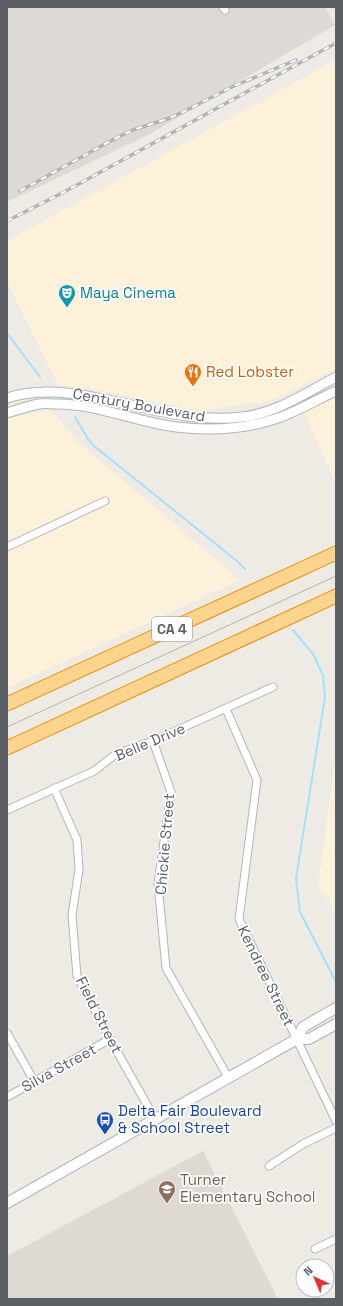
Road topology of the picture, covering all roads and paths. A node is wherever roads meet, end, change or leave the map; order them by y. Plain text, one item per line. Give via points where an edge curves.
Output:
1 (336, 378) edge
2 (336, 391) edge
3 (7, 398) edge
4 (7, 413) edge
5 (105, 501) dead end
6 (7, 546) edge
7 (336, 553) edge
8 (336, 596) edge
9 (273, 687) dead end
10 (7, 704) edge
11 (226, 709) junction
12 (153, 741) junction
13 (7, 748) edge
14 (54, 788) junction
15 (7, 810) edge
16 (336, 1008) edge
17 (336, 1024) edge
18 (7, 1033) edge
19 (110, 1039) junction
20 (297, 1039) junction
21 (228, 1077) junction
22 (34, 1081) junction
23 (7, 1097) edge
24 (155, 1119) junction
25 (336, 1121) edge
26 (336, 1128) edge
27 (269, 1166) dead end
28 (7, 1203) edge
29 (336, 1238) edge
30 (315, 1248) dead end

1 - 3 street, Century Boulevard via 278,407 242,417 195,417 80,394 51,391
2 - 4 street, Century Boulevard via 280,418 233,428 176,427 96,408 67,404 40,404
5 - 6 street
7 - 10 highway, CA 4
8 - 13 highway, CA 4
9 - 11 street, Belle Drive
11 - 12 street, Belle Drive
11 - 20 street, Kendree Street via 257,780 239,919
12 - 14 street, Belle Drive via 116,754 94,771
12 - 21 street, Chickie Street via 171,792 158,884 166,968
14 - 15 street, Belle Drive
14 - 19 street, Field Street via 77,840 79,870 72,915 77,976
16 - 20 main road via 303,1028
17 - 20 main road via 310,1039
18 - 22 street
19 - 22 street, Silva Street
19 - 24 street, Field Street
20 - 21 main road
20 - 25 street, Kendree Street
21 - 24 main road
22 - 23 street, Silva Street
24 - 28 main road
26 - 27 street via 303,1144
29 - 30 street

